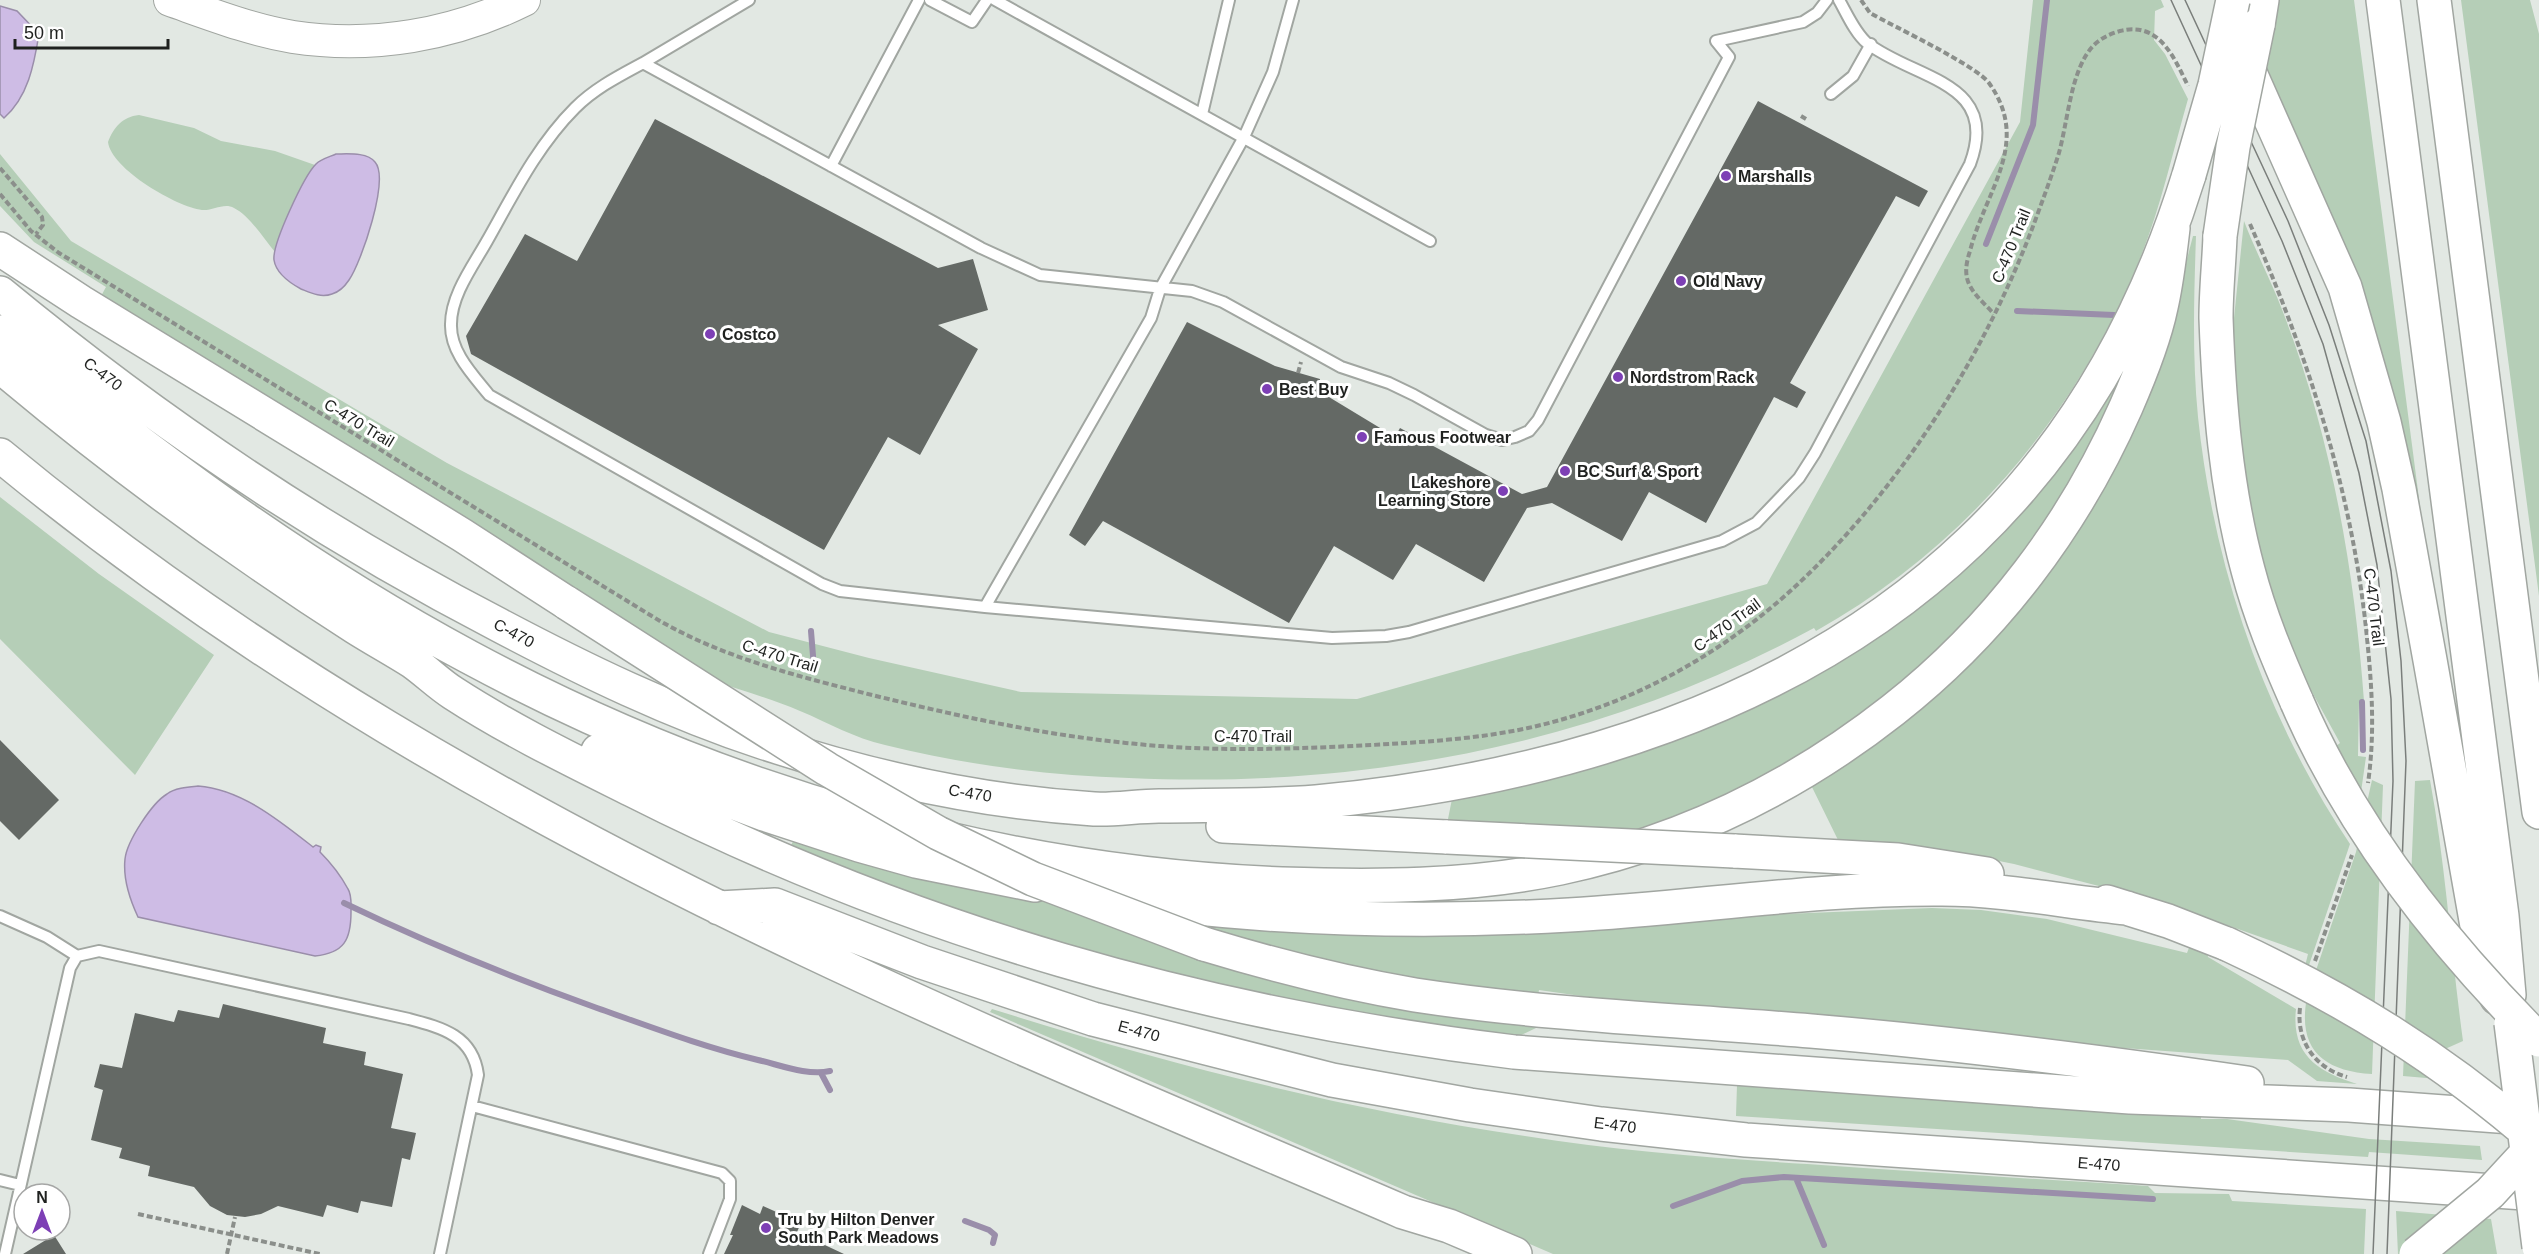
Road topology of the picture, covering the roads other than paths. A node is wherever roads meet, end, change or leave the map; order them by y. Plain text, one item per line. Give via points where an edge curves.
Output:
1 (170, 0) edge
2 (524, 0) edge
3 (749, 0) edge
4 (919, 0) edge
5 (930, 0) edge
6 (987, 0) edge
7 (995, 0) edge
8 (1229, 0) edge
9 (1293, 0) edge
10 (1827, 0) edge
11 (1839, 0) edge
12 (2217, 0) edge
13 (2233, 0) edge
14 (2384, 0) edge
15 (2434, 0) edge
16 (2260, 13) edge
17 (1870, 44) junction
18 (643, 63) junction
19 (1831, 94) dead end
20 (1202, 114) junction
21 (1244, 137) junction
22 (831, 166) junction
23 (2173, 228) junction
24 (1430, 241) dead end
25 (0, 249) edge
26 (1160, 289) junction
27 (0, 293) edge
28 (0, 332) edge
29 (0, 366) edge
30 (0, 455) edge
31 (985, 607) junction
32 (415, 663) junction
33 (1100, 809) junction
34 (2539, 812) edge
35 (720, 908) junction
36 (2127, 908) junction
37 (0, 916) edge
38 (77, 956) junction
39 (2511, 1023) junction
40 (2539, 1040) edge
41 (2352, 1091) junction
42 (472, 1106) junction
43 (2539, 1119) edge
44 (2539, 1141) edge
45 (21, 1182) edge
46 (2539, 1194) edge
47 (1403, 1212) junction
48 (12, 1222) edge
49 (2539, 1228) edge
50 (2539, 1247) edge
51 (5, 1254) edge
52 (440, 1254) edge
53 (709, 1254) edge
54 (1465, 1254) edge
55 (1515, 1254) edge
56 (2416, 1254) edge
57 (2522, 1254) edge

1 - 2 main road via 291,37 348,42 431,33
3 - 18 lane
4 - 22 lane
5 - 6 lane via 972,22
7 - 20 lane
8 - 20 lane
9 - 21 lane via 1273,72
10 - 26 lane via 1803,22 1716,41 1729,57 1529,431 1502,440 1486,435 1389,383 1341,368 1223,302 1191,291
11 - 17 lane
12 - 39 highway via 2345,287 2384,422 2414,568 2486,977
13 - 23 highway, bridge via 2215,85
14 - 39 highway via 2502,916
15 - 34 highway
16 - 40 highway, bridge via 2220,236 2216,316 2224,441 2235,516 2257,602 2329,769 2372,838 2453,945
17 - 19 lane via 1853,76
17 - 31 lane via 1964,99 1978,128 1978,144 1815,453 1799,478 1756,523 1697,550 1386,636 1332,638
18 - 22 lane
18 - 31 lane via 598,88 575,108 524,174 453,307 453,343 469,370 489,395 822,584 856,593
20 - 21 lane
21 - 24 lane
21 - 26 lane
22 - 26 lane via 1031,273
23 - 28 highway via 2166,284 2154,332 2128,401 2093,473 2013,592 1928,681 1805,772 1755,801 1698,826 1563,867 1437,884 1253,883 1145,874 1048,860 842,812 669,752 516,682 356,592 183,476
23 - 33 highway via 2149,289 2112,362 2038,469 1977,536 1924,583 1807,663 1724,703 1648,731 1586,751 1471,779 1309,802
25 - 41 highway, bridge via 920,824 1090,902 1239,955 1337,979 1460,1001 1875,1036 2032,1053 2266,1086
26 - 31 lane via 1151,318
27 - 33 highway, C-470 via 156,414 280,498 408,576 555,655 675,710 857,770 947,789
29 - 32 highway via 219,535 351,625
30 - 35 highway via 177,591 344,701 496,790
32 - 36 highway via 460,681 604,753 775,818 916,861 1122,900 1357,920 1571,915 1919,889 1996,892
32 - 41 highway via 450,692 518,731 667,808 786,862 973,934 1207,1000 1332,1026 1555,1056 2130,1097
33 - 36 highway, bridge via 1141,822 1932,864 2050,886
35 - 46 highway, E-470 via 775,905 1092,1019 1332,1080 1470,1105 1746,1140
35 - 47 highway via 982,1031
36 - 44 highway, bridge via 2227,944 2324,991 2400,1036
37 - 38 lane
38 - 42 lane via 99,951 127,955 434,1026 471,1048 476,1058 478,1075
38 - 45 lane via 70,968
39 - 50 highway, bridge
41 - 43 highway
42 - 52 lane
42 - 53 lane via 722,1173 730,1181 730,1199
44 - 56 highway, bridge via 2490,1193
47 - 54 highway via 1437,1240
47 - 55 highway via 1449,1226
48 - 51 lane
49 - 57 highway

